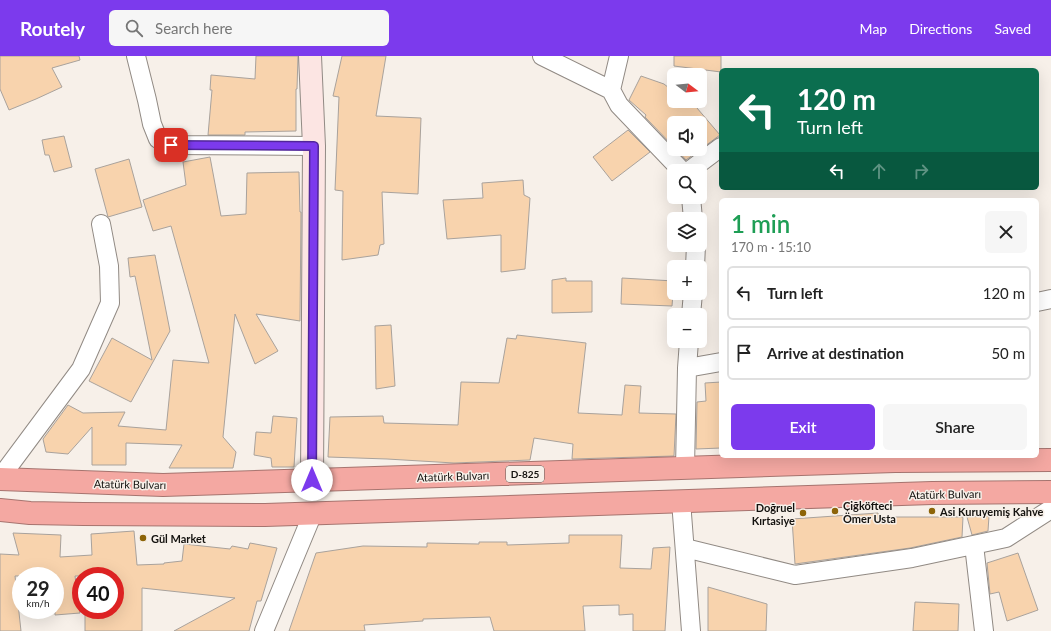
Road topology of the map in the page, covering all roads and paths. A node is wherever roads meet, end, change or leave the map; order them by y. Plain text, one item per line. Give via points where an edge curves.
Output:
1 (136, 56) edge
2 (310, 56) edge
3 (542, 56) edge
4 (619, 56) edge
5 (611, 90) junction
6 (314, 146) junction
7 (719, 148) edge
8 (675, 164) edge
9 (698, 164) edge
10 (101, 224) dead end
11 (1051, 300) edge
12 (1039, 302) edge
13 (688, 348) edge
14 (719, 362) edge
15 (687, 368) junction
16 (1051, 460) edge
17 (685, 468) junction
18 (0, 479) edge
19 (312, 480) junction
20 (31, 481) junction
21 (1051, 492) edge
22 (681, 502) junction
23 (1051, 509) edge
24 (0, 510) edge
25 (30, 513) junction
26 (313, 513) junction
27 (974, 545) junction
28 (685, 548) junction
29 (264, 631) edge
30 (691, 631) edge
31 (984, 631) edge

1 - 6 street via 158,139 171,145
2 - 6 street
3 - 5 street
4 - 5 street
5 - 8 street via 619,105
6 - 19 street
7 - 9 street
10 - 18 street via 109,266 110,303 81,369
11 - 12 street
13 - 15 street
14 - 15 street
15 - 17 street
16 - 17 highway, Atatürk Bulvarı / D-825 via 895,461
17 - 19 highway, Atatürk Bulvarı / D-825
17 - 22 highway
18 - 20 highway, Atatürk Bulvarı / D-825
19 - 20 highway, Atatürk Bulvarı / D-825 via 163,485
20 - 25 highway
21 - 22 highway, Atatürk Bulvarı via 932,493
22 - 26 highway, Atatürk Bulvarı
22 - 28 street
23 - 27 street via 1006,538
24 - 25 highway, Atatürk Bulvarı
25 - 26 highway, Atatürk Bulvarı
26 - 29 street
27 - 28 street via 912,558 795,574
27 - 31 street
28 - 30 street

